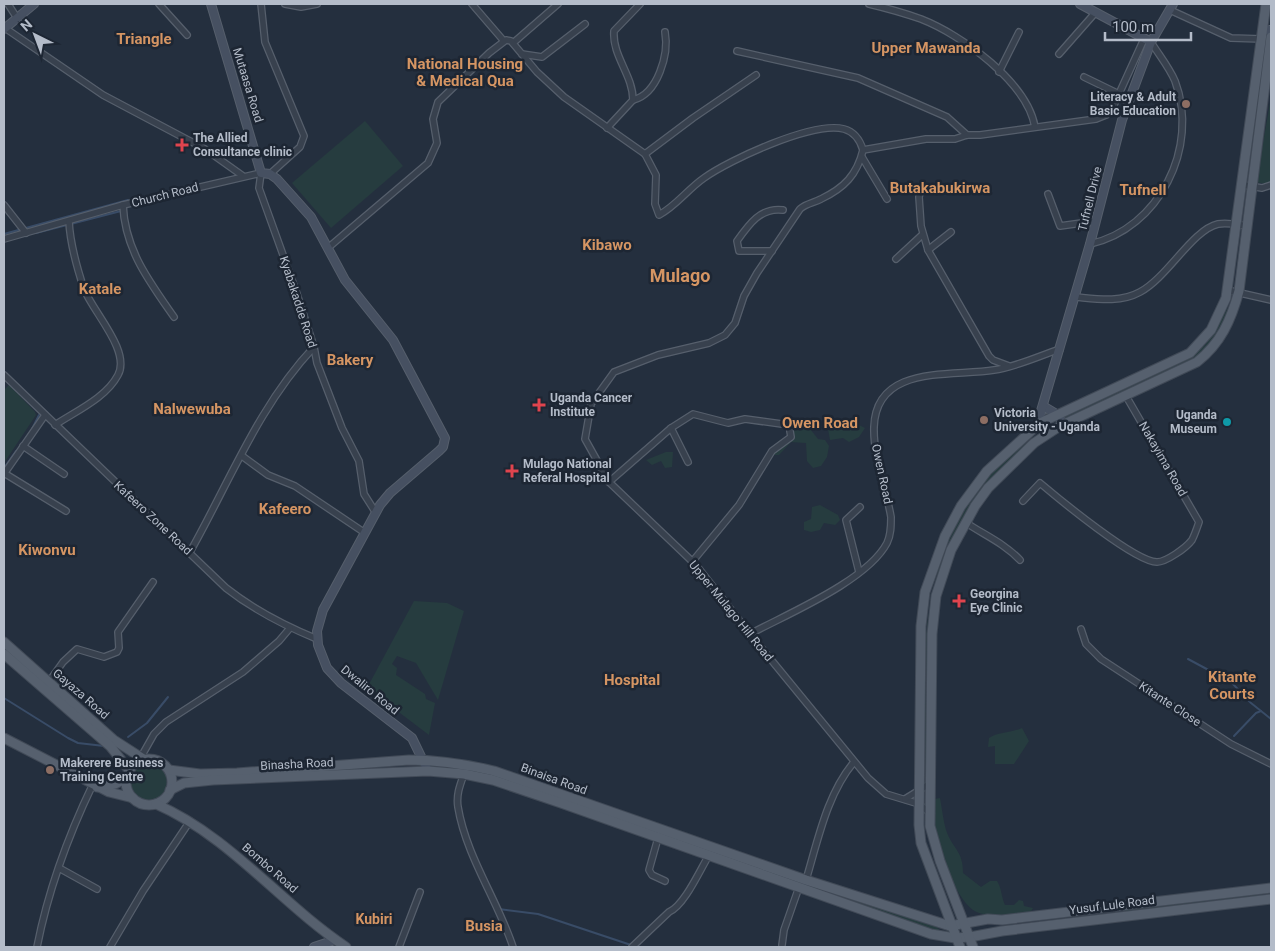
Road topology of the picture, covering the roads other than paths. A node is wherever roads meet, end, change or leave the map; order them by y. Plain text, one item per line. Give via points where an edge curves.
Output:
1 (8, 4) edge
2 (34, 4) edge
3 (159, 4) edge
4 (212, 4) edge
5 (261, 4) edge
6 (285, 4) edge
7 (317, 4) edge
8 (472, 4) edge
9 (558, 4) edge
10 (640, 4) edge
11 (869, 4) edge
12 (1080, 4) edge
13 (1266, 4) edge
14 (1172, 7) edge
15 (1095, 12) junction
16 (18, 18) junction
17 (585, 24) dead end
18 (5, 29) edge
19 (665, 32) dead end
20 (1019, 32) dead end
21 (187, 35) dead end
22 (1266, 36) edge
23 (503, 40) junction
24 (1147, 40) junction
25 (513, 43) junction
26 (737, 51) dead end
27 (522, 54) junction
28 (1059, 54) dead end
29 (999, 72) junction
30 (756, 75) dead end
31 (1084, 77) dead end
32 (1119, 94) junction
33 (633, 100) junction
34 (1035, 127) junction
35 (607, 128) junction
36 (967, 135) junction
37 (862, 153) junction
38 (645, 154) junction
39 (261, 173) junction
40 (270, 174) junction
41 (243, 176) junction
42 (1243, 185) junction
43 (1271, 185) edge
44 (1253, 187) junction
45 (921, 189) dead end
46 (1048, 194) dead end
47 (887, 199) dead end
48 (4, 204) edge
49 (123, 205) junction
50 (783, 210) dead end
51 (69, 221) junction
52 (1096, 221) junction
53 (1237, 224) junction
54 (1248, 226) junction
55 (951, 232) dead end
56 (26, 233) junction
57 (922, 235) junction
58 (4, 239) edge
59 (1090, 244) junction
60 (329, 247) junction
61 (928, 250) junction
62 (772, 251) junction
63 (896, 259) dead end
64 (1227, 290) junction
65 (1239, 291) junction
66 (1076, 298) junction
67 (1271, 300) edge
68 (174, 316) dead end
69 (314, 347) junction
70 (1060, 349) junction
71 (1009, 366) junction
72 (4, 375) edge
73 (1126, 396) junction
74 (1043, 406) junction
75 (45, 415) junction
76 (1058, 415) junction
77 (1040, 423) junction
78 (1063, 424) junction
79 (55, 425) junction
80 (671, 428) junction
81 (1045, 435) junction
82 (23, 446) junction
83 (242, 456) junction
84 (688, 462) dead end
85 (4, 473) edge
86 (64, 474) dead end
87 (609, 482) junction
88 (1023, 502) dead end
89 (860, 507) dead end
90 (66, 511) dead end
91 (376, 513) junction
92 (966, 522) junction
93 (365, 532) junction
94 (190, 552) junction
95 (1020, 560) dead end
96 (692, 562) junction
97 (860, 572) junction
98 (153, 582) dead end
99 (290, 628) junction
100 (1081, 629) dead end
101 (750, 634) junction
102 (932, 634) junction
103 (921, 635) junction
104 (317, 639) junction
105 (4, 642) edge
106 (4, 654) edge
107 (48, 683) junction
108 (4, 738) edge
109 (143, 758) junction
110 (422, 760) junction
111 (854, 762) junction
112 (1271, 764) edge
113 (169, 770) junction
114 (428, 771) junction
115 (128, 774) junction
116 (464, 774) junction
117 (931, 783) junction
118 (95, 785) junction
119 (919, 790) junction
120 (169, 793) junction
121 (133, 798) junction
122 (905, 798) junction
123 (156, 804) junction
124 (919, 804) junction
125 (174, 812) junction
126 (931, 814) junction
127 (190, 821) junction
128 (658, 838) junction
129 (709, 855) junction
130 (59, 868) junction
131 (665, 880) dead end
132 (802, 883) junction
133 (97, 889) dead end
134 (1268, 889) edge
135 (420, 892) dead end
136 (1269, 899) edge
137 (1115, 906) junction
138 (1080, 910) junction
139 (1115, 917) junction
140 (1081, 921) junction
141 (964, 923) junction
142 (950, 926) junction
143 (970, 937) junction
144 (956, 938) junction
145 (335, 940) junction
146 (782, 945) dead end
147 (634, 946) edge
148 (37, 947) edge
149 (110, 947) edge
150 (314, 947) edge
151 (346, 947) edge
152 (399, 947) edge
153 (513, 947) edge
154 (960, 947) edge
155 (973, 947) edge

1 - 16 street
2 - 16 street
3 - 21 street
4 - 39 street, Mutaasa Road
5 - 40 street via 265,42 304,136 300,146
6 - 7 street via 301,7
8 - 23 street
9 - 25 street
10 - 33 street via 618,26 614,37 633,89
11 - 29 street via 906,14 940,29
12 - 15 street
13 - 22 main road
14 - 22 street via 1231,38
14 - 24 street, Tufnell Drive
15 - 24 street
15 - 28 street
16 - 18 street
17 - 27 street via 542,57
18 - 41 street via 103,95 213,154
19 - 33 street via 667,43 657,78 640,98
20 - 29 street
22 - 42 main road
22 - 44 main road
23 - 25 street
23 - 60 street via 438,102 433,119 438,143 428,163
24 - 32 street
24 - 52 street, Tufnell Drive
24 - 59 street via 1170,72 1179,98 1182,129 1174,167 1156,202 1142,217 1117,235
25 - 27 street
26 - 36 street via 858,78 947,117
27 - 35 street via 564,97
29 - 34 street via 1030,106
30 - 38 street
31 - 32 street
32 - 34 street via 1110,111 1096,120
33 - 35 street
34 - 36 street
35 - 38 street
36 - 37 street via 955,139 906,141
37 - 38 street via 855,134 842,128 833,127 786,139 705,177 659,215 655,204 656,175
37 - 47 street
37 - 62 street, Upper Mulago Hill Road via 845,185 800,209
39 - 40 street
39 - 41 street, Church Road
39 - 69 street, Kyabakadde Road via 258,183 260,195
40 - 60 street, Dwaliro Road via 311,217
41 - 49 street, Church Road
42 - 44 street
42 - 53 main road
43 - 44 street
44 - 54 main road
45 - 57 street
46 - 52 street via 1060,226
48 - 56 street
49 - 51 street, Church Road
49 - 68 street via 127,234 137,263
50 - 62 street via 762,213 737,241 739,251
51 - 56 street, Church Road
51 - 79 street via 70,237 85,291 115,343 121,362 119,375 100,395
52 - 59 street, Tufnell Drive
53 - 54 street
53 - 64 main road
53 - 66 street via 1219,223 1203,231 1160,278 1140,292 1115,300
54 - 65 main road
55 - 61 street
56 - 58 street, Church Road
57 - 61 street
57 - 63 street
59 - 66 street, Tufnell Drive
60 - 91 street, Dwaliro Road via 346,280 393,340 445,438 443,447 390,493
61 - 71 street via 985,350 993,360
62 - 87 street, Upper Mulago Hill Road via 744,296 735,322 726,335 614,372 604,383 591,404 584,439
64 - 65 street
64 - 76 main road via 1220,315 1190,353
65 - 67 street
65 - 73 main road via 1224,332 1207,354
66 - 70 street, Tufnell Drive
69 - 83 street via 285,381
69 - 91 street, Kyabakadde Road via 342,428 359,460 364,494
70 - 71 street, Owen Road
70 - 74 street, Tufnell Drive
71 - 97 street, Owen Road via 983,372 914,378 892,388 882,398 875,417 875,445 891,527 887,543 879,555
72 - 75 street, Kafeero Zone Road
73 - 78 main road
73 - 88 street, Nakayima Road via 1199,522 1188,544 1164,560 1154,562 1100,530 1040,483
74 - 76 street
74 - 77 street, Tufnell Drive
75 - 79 street, Kafeero Zone Road
75 - 82 street
76 - 77 main road
76 - 78 street
77 - 81 street
77 - 103 main road via 987,471 961,506 945,536 925,592
78 - 81 main road
79 - 94 street, Kafeero Zone Road
80 - 84 street
80 - 87 street
80 - 96 street via 693,414 728,423 746,419 786,423 791,428 789,441 772,451 739,505
81 - 92 main road via 1003,471
82 - 85 street
82 - 86 street
83 - 93 street
83 - 94 street
85 - 90 street
87 - 96 street, Upper Mulago Hill Road
89 - 97 street via 846,520
91 - 93 street, Dwaliro Road
92 - 95 street via 983,535 1005,545
92 - 102 main road via 951,550 938,588
93 - 104 street, Dwaliro Road via 323,610
94 - 99 street, Kafeero Zone Road via 226,588 252,608
96 - 101 street, Upper Mulago Hill Road
97 - 101 street, Owen Road
98 - 107 street via 118,632 117,652 104,657 77,649
99 - 104 street, Kafeero Zone Road
99 - 109 street via 243,672 166,722 154,734
100 - 112 street, Kitante Close via 1086,644 1101,659 1231,744
101 - 111 street, Upper Mulago Hill Road
102 - 103 main road
102 - 117 main road
103 - 119 main road
104 - 110 street, Dwaliro Road via 321,658 332,674 355,696 412,738
105 - 107 main road, Gayaza Road
106 - 115 main road, Gayaza Road via 110,746
107 - 109 main road, Gayaza Road via 114,740
108 - 118 main road
109 - 113 main road via 161,762
109 - 115 main road
110 - 113 main road, Binaisa Road via 237,773 200,774
110 - 114 street, Dwaliro Road
110 - 132 main road, Binaisa Road via 464,763 494,772
111 - 122 street, Upper Mulago Hill Road via 884,793
111 - 132 street via 834,796
113 - 120 main road via 172,780
114 - 116 main road, Binaisa Road
114 - 120 main road, Binasha Road via 197,781 180,784
115 - 118 main road via 115,784
115 - 121 main road via 129,792
116 - 128 main road, Binaisa Road via 561,802
116 - 153 street via 457,791 458,807 470,846
117 - 119 street
117 - 126 main road
118 - 121 main road
118 - 130 street via 78,815
119 - 122 street
119 - 124 main road
120 - 123 main road
120 - 125 main road
121 - 123 main road via 141,803
122 - 124 street, Upper Mulago Hill Road
123 - 125 main road, Bombo Road
124 - 126 street, Upper Mulago Hill Road
124 - 142 main road via 921,843
125 - 127 main road, Bombo Road
126 - 141 main road via 932,840
127 - 145 main road, Bombo Road via 234,852
127 - 149 street
128 - 129 main road, Binaisa Road
128 - 131 street via 649,870 652,875
129 - 132 main road, Binaisa Road
129 - 147 street via 691,888 674,910
130 - 133 street
130 - 148 street via 45,906
132 - 142 main road, Binaisa Road
132 - 144 main road, Binaisa Road via 931,934
132 - 146 street via 784,930
134 - 136 main road
134 - 137 main road, Yusuf Lule Road
135 - 152 street
136 - 139 main road, Yusuf Lule Road
137 - 138 main road, Yusuf Lule Road
137 - 139 main road
138 - 140 main road
138 - 141 main road, Yusuf Lule Road
139 - 140 main road, Yusuf Lule Road
140 - 143 main road, Yusuf Lule Road
141 - 142 main road, Yusuf Lule Road
141 - 143 main road
142 - 144 main road
143 - 144 main road, Yusuf Lule Road
143 - 155 main road
144 - 154 main road
145 - 150 street
145 - 151 main road, Bombo Road

